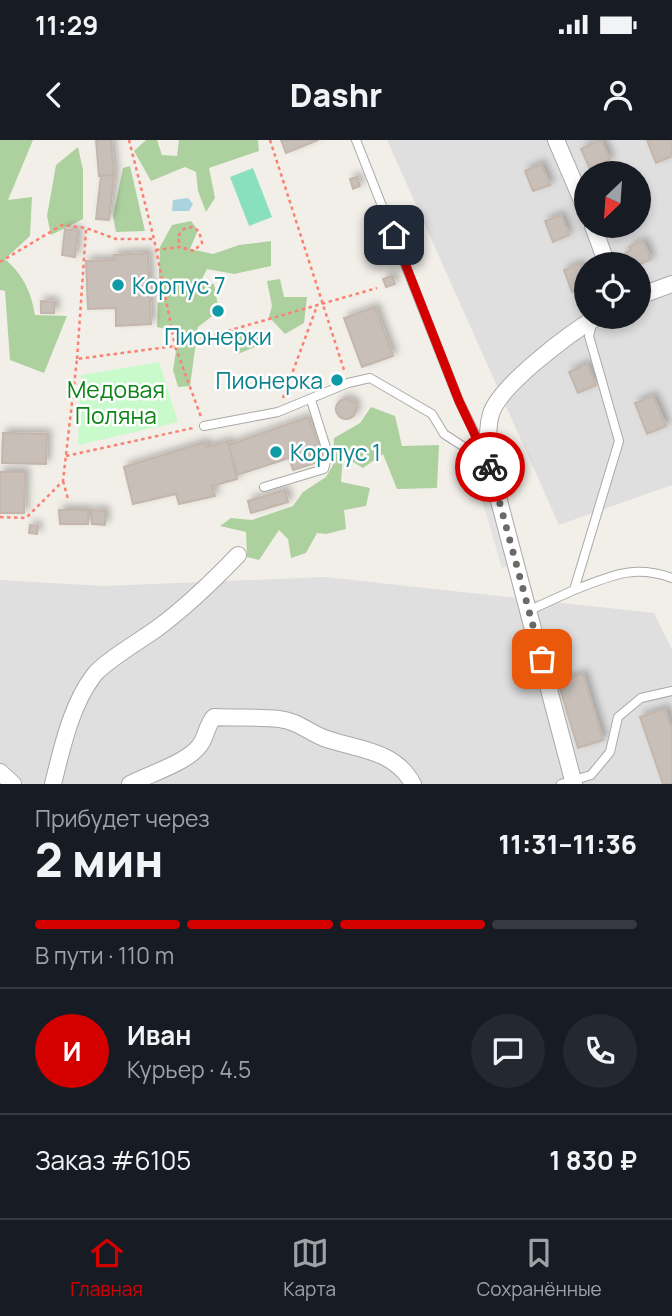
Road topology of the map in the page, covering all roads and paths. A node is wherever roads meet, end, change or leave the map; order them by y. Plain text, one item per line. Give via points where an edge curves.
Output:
1 (129, 140) edge
2 (270, 140) edge
3 (356, 140) edge
4 (556, 140) edge
5 (574, 182) edge
6 (86, 228) junction
7 (154, 239) junction
8 (180, 247) junction
9 (156, 250) junction
10 (0, 262) edge
11 (672, 284) edge
12 (377, 288) dead end
13 (651, 292) edge
14 (324, 304) junction
15 (317, 306) junction
16 (581, 329) edge
17 (591, 329) edge
18 (175, 346) junction
19 (78, 359) junction
20 (348, 383) junction
21 (311, 400) junction
22 (278, 412) junction
23 (204, 426) junction
24 (66, 456) junction
25 (489, 463) junction
26 (63, 481) junction
27 (264, 487) dead end
28 (68, 499) dead end
29 (0, 517) edge
30 (238, 555) dead end
31 (672, 578) edge
32 (574, 590) junction
33 (530, 610) junction
34 (672, 691) edge
35 (0, 772) edge
36 (570, 783) edge
37 (13, 784) edge
38 (53, 784) edge
39 (130, 784) edge
40 (413, 784) edge

1 - 7 path
2 - 14 path
3 - 25 lane via 459,401
4 - 5 street
6 - 7 path via 116,239
6 - 10 path via 62,225
6 - 19 path
7 - 9 path
8 - 8 path via 190,252 198,249 199,232 184,229 178,236
8 - 9 path
9 - 18 path
11 - 13 street
12 - 14 path
14 - 15 path
14 - 20 path
15 - 18 path
15 - 22 path
16 - 25 street via 501,395 491,412
17 - 32 lane via 589,336 619,441
18 - 19 path
18 - 23 path
19 - 24 path
20 - 21 lane
20 - 25 lane via 370,378 432,414 444,434
21 - 22 lane
21 - 27 lane via 328,454 324,469
22 - 23 lane
23 - 24 path
24 - 26 path
25 - 33 street
26 - 28 path
26 - 29 path via 26,518
30 - 38 street via 163,625 95,673 62,745
31 - 32 lane via 649,570 617,574
32 - 33 lane
33 - 36 street
34 - 36 lane via 641,698 618,717 610,752 591,775
35 - 37 street
39 - 40 street via 188,758 214,717 281,719 303,725 322,737 379,753 408,774

